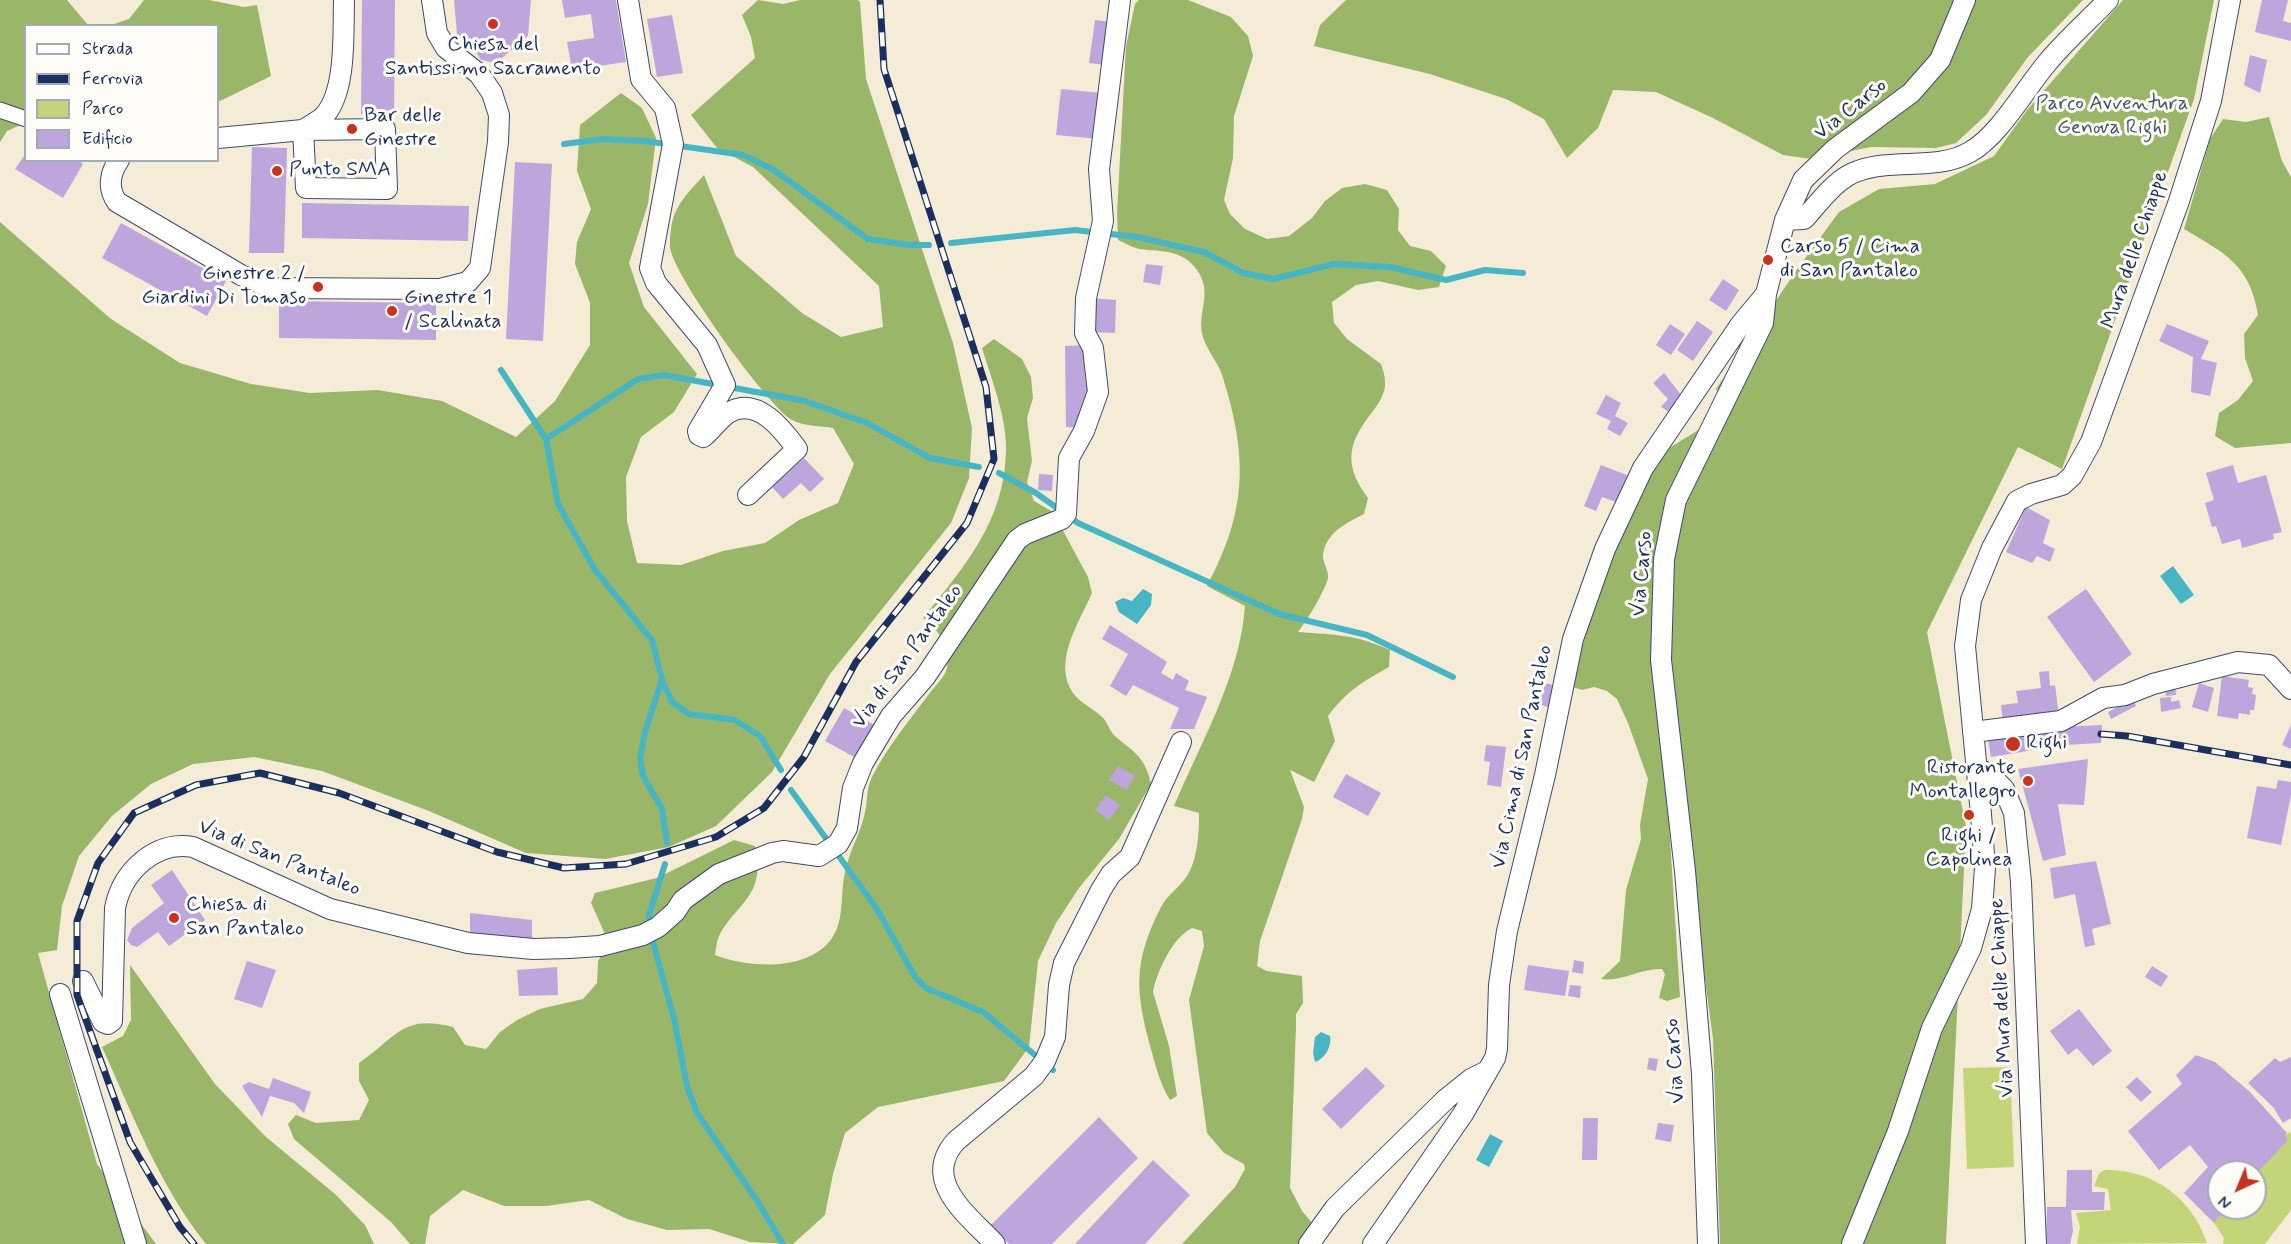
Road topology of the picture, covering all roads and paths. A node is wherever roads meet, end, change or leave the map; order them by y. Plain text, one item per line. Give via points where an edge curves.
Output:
1 (344, 0) edge
2 (432, 0) edge
3 (628, 0) edge
4 (1120, 0) edge
5 (1965, 0) edge
6 (2108, 0) edge
7 (2230, 0) edge
8 (0, 110) edge
9 (24, 118) edge
10 (303, 130) junction
11 (219, 138) edge
12 (113, 163) edge
13 (1785, 220) junction
14 (1766, 294) junction
15 (748, 495) dead end
16 (2291, 689) edge
17 (1973, 732) junction
18 (1180, 742) dead end
19 (1975, 767) junction
20 (83, 981) dead end
21 (60, 994) dead end
22 (1490, 1070) junction
23 (136, 1244) edge
24 (995, 1244) edge
25 (1309, 1244) edge
26 (1373, 1244) edge
27 (1708, 1244) edge
28 (1852, 1244) edge
29 (2036, 1244) edge

1 - 10 street via 343,53 336,90 322,117
2 - 12 street via 437,33 446,48 479,74 492,93 499,115 480,268 468,282 440,289 271,288 241,275 117,202 111,188
3 - 15 street via 641,79 664,108 673,144 650,268 656,283 707,345 725,385 699,435 703,437 728,413 753,410 777,424 797,449
4 - 20 street, Via di San Pantaleo via 1099,169 1103,221 1086,298 1085,333 1093,348 1098,392 1069,458 1066,514 1017,540 925,676 891,716 863,763 847,828 838,844 819,856 772,853 719,874 683,900 658,927 643,935 600,945 533,949 468,943 330,909 193,847 172,845 134,869 120,890 112,948 112,1020 108,1024 103,1022
5 - 13 street, Via Carso via 1940,60 1911,93 1835,149 1803,180
6 - 13 street via 2047,63 1998,129 1970,153 1946,161 1856,171 1832,188 1804,219
7 - 17 street, Mura delle Chiappe via 2211,101 2178,204 2091,442 2072,477 2062,485 2017,501 1975,590 1965,634
8 - 9 street
10 - 10 street via 385,129 387,189 306,188
10 - 11 street
13 - 14 street, Via Carso
14 - 22 street, Via Cima di San Pantaleo via 1741,324 1643,468 1605,549 1573,639 1507,931 1499,985 1497,1049
14 - 27 street, Via Carso via 1763,323 1676,500 1664,559 1661,660 1701,1062
16 - 17 street via 2269,665 2238,662 2103,698 2061,722
17 - 19 street, Mura delle Chiappe
18 - 24 street via 1130,857 1111,874 1101,890 1064,963 1055,1037 1045,1061 1034,1076 956,1141 943,1162 941,1172 951,1198
19 - 28 street via 1985,868 1982,909 1971,948 1932,1028 1894,1142
19 - 29 street, Via Mura delle Chiappe via 2004,789 2014,813 2021,882
21 - 23 street
22 - 25 street via 1446,1099 1335,1208
22 - 26 street, Via Cima di San Pantaleo

